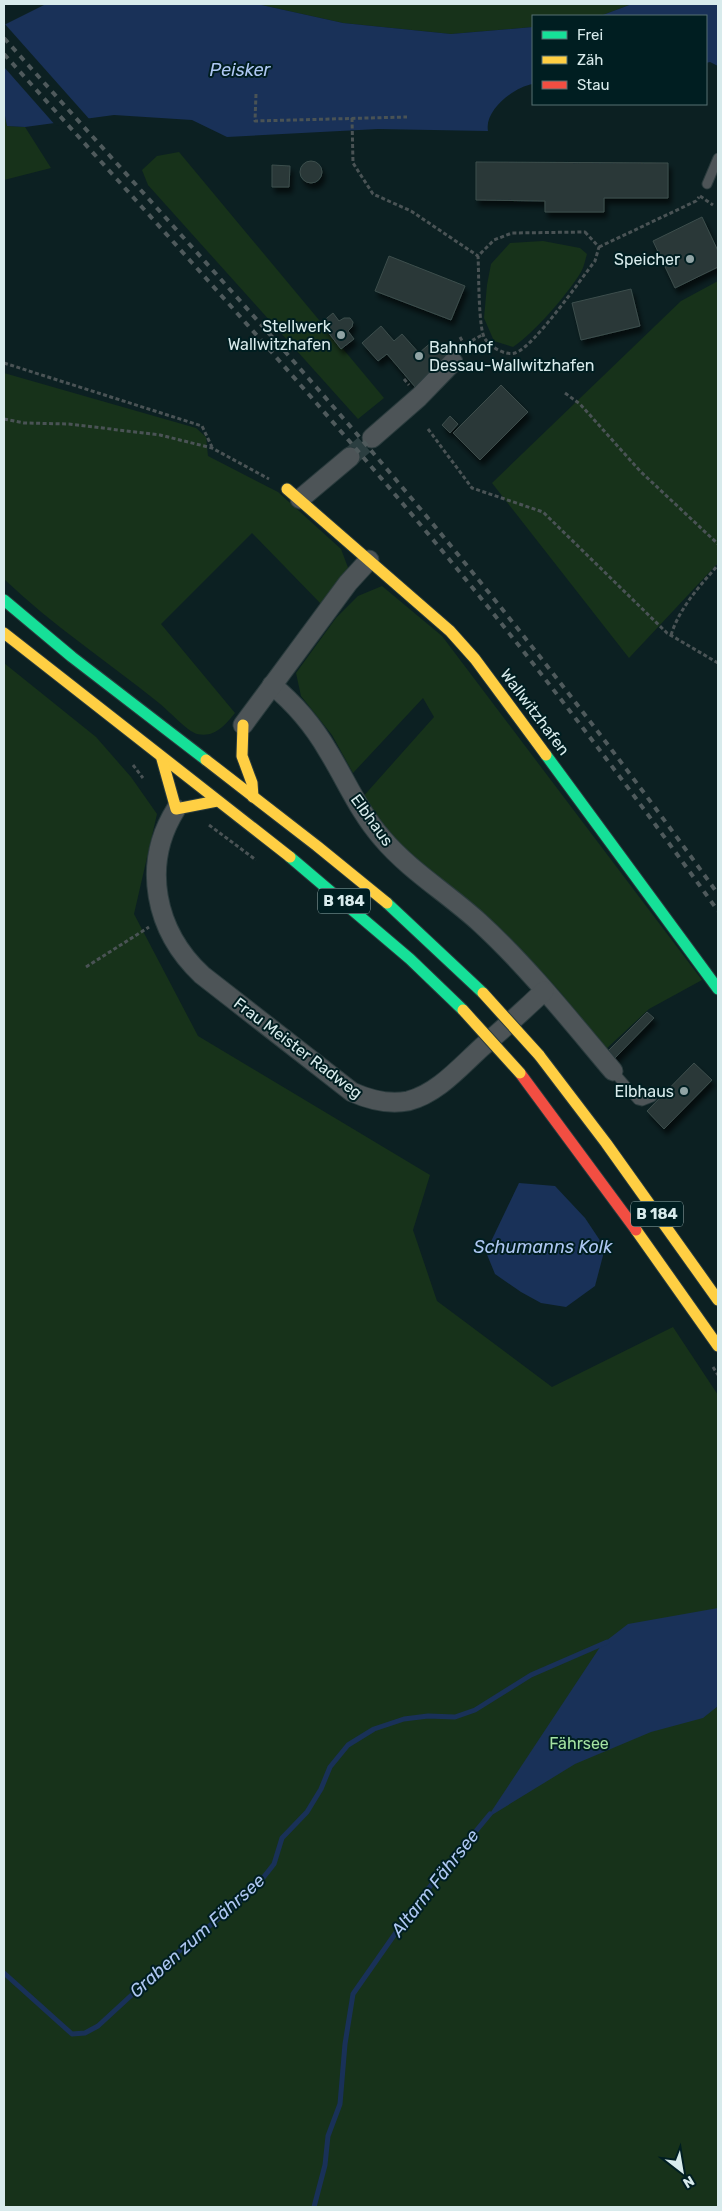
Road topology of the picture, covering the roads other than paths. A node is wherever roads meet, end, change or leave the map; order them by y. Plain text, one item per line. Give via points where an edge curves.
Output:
1 (718, 158) edge
2 (707, 184) dead end
3 (453, 362) dead end
4 (372, 438) tunnel mouth
5 (350, 457) tunnel mouth
6 (294, 494) joint
7 (369, 560) junction
8 (4, 600) edge
9 (4, 633) edge
10 (272, 685) junction
11 (237, 731) joint
12 (162, 759) junction
13 (253, 797) junction
14 (217, 802) junction
15 (176, 809) junction
16 (718, 989) edge
17 (544, 991) junction
18 (613, 1071) joint
19 (652, 1097) dead end
20 (718, 1300) edge
21 (718, 1346) edge

1 - 2 lane
3 - 4 street
5 - 6 street
6 - 7 main road, Wallwitzhafen
7 - 10 street
7 - 16 main road, Wallwitzhafen via 450,631 475,659
8 - 13 main road, B 184 via 42,634 205,754
9 - 12 main road, B 184
10 - 11 street
10 - 17 street, Elbhaus via 303,714 316,732 360,808 381,837 398,856 479,922
11 - 13 main road via 244,766 254,781
12 - 14 main road, B 184
12 - 15 main road
13 - 20 main road, B 184, bridge via 388,903 483,993 539,1055
14 - 15 main road
14 - 21 main road, B 184, bridge via 380,931 464,1010 520,1073
15 - 17 street via 162,839 156,873 163,918 182,954 202,975 352,1092 373,1100 396,1102 430,1092
17 - 18 street, Elbhaus
18 - 19 lane via 638,1100 642,1102

